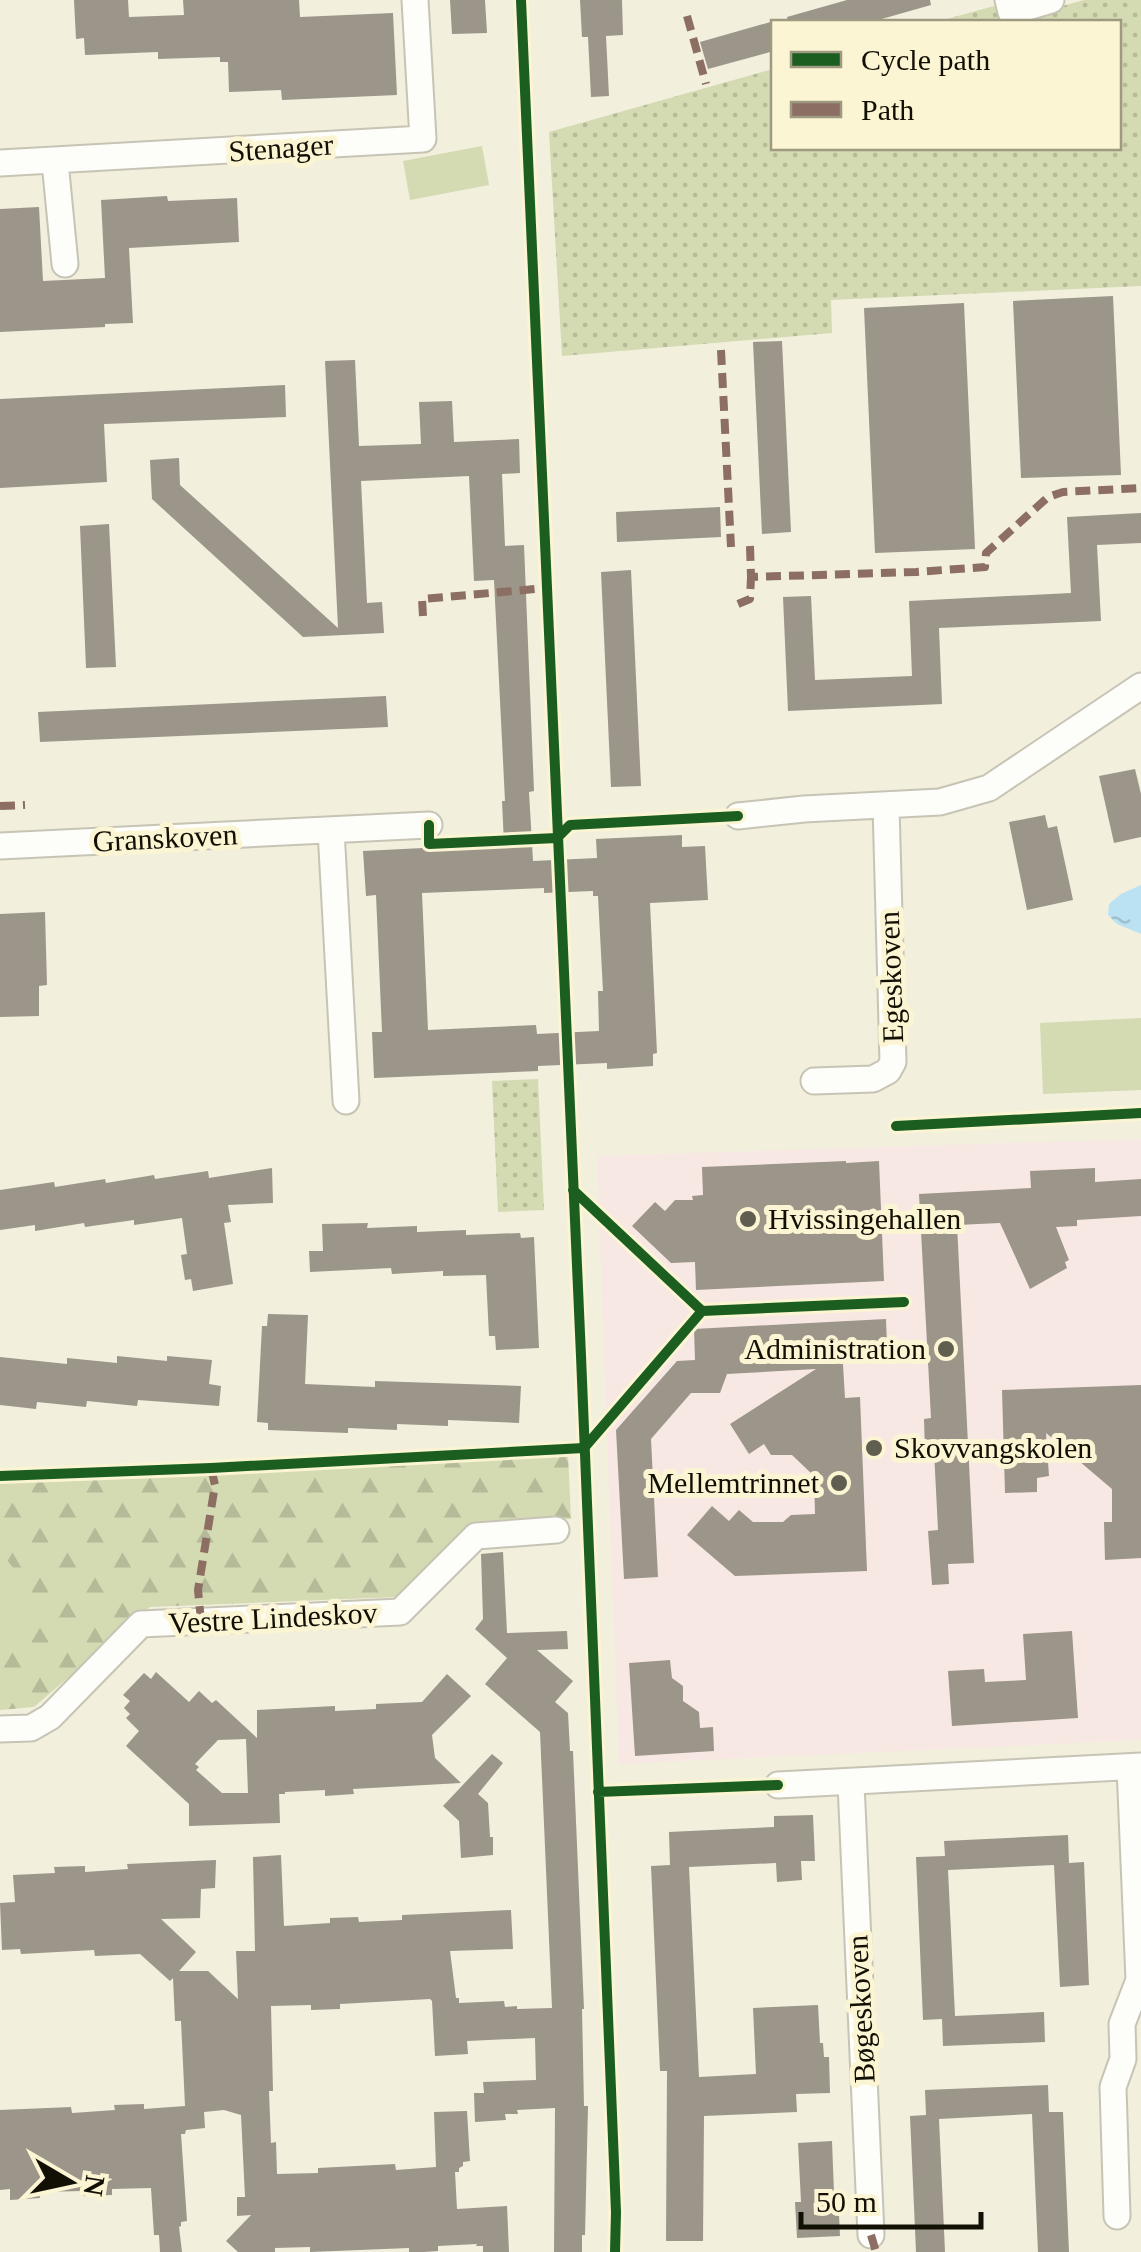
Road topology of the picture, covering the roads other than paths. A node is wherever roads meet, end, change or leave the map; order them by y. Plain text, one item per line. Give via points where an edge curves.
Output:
1 (415, 0) edge
2 (1008, 0) edge
3 (1051, 0) edge
4 (55, 162) junction
5 (0, 163) edge
6 (65, 264) dead end
7 (1141, 686) edge
8 (886, 805) junction
9 (738, 816) dead end
10 (429, 825) dead end
11 (331, 830) junction
12 (0, 846) edge
13 (814, 1082) dead end
14 (346, 1101) dead end
15 (556, 1530) dead end
16 (0, 1729) edge
17 (1136, 1767) edge
18 (851, 1783) junction
19 (778, 1786) dead end
20 (1117, 2216) dead end
21 (871, 2234) dead end

1 - 4 street, Stenager via 424,139
2 - 3 street via 1011,12
4 - 5 street, Stenager
4 - 6 street
7 - 8 street via 989,788 940,802
8 - 9 street
8 - 13 street, Egeskoven via 893,1062 872,1079
10 - 11 street, Granskoven
11 - 12 street, Granskoven
11 - 14 street
15 - 16 street, Vestre Lindeskov via 476,1536 400,1612 142,1624 50,1717 31,1728
17 - 18 street
17 - 20 street via 1140,1980 1122,2024 1113,2087
18 - 19 street
18 - 21 street, Bøgeskoven

